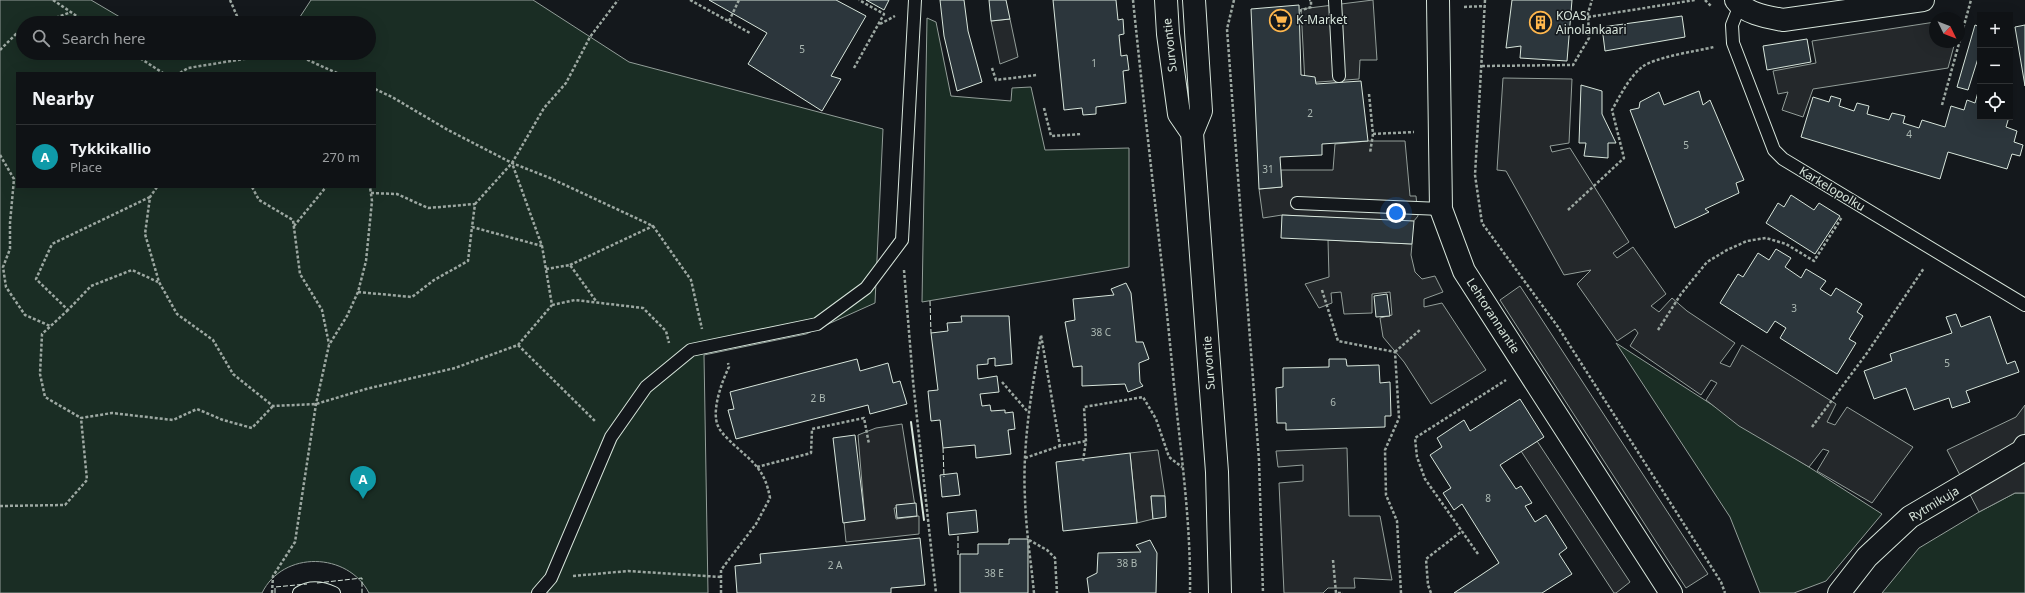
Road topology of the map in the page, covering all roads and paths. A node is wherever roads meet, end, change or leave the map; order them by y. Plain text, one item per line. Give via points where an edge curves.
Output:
1 (53, 0) edge
2 (230, 0) edge
3 (618, 0) edge
4 (690, 0) edge
5 (739, 0) edge
6 (859, 0) edge
7 (915, 0) edge
8 (1133, 0) edge
9 (1166, 0) edge
10 (1194, 0) edge
11 (1234, 0) edge
12 (1309, 0) edge
13 (1335, 0) edge
14 (1438, 0) edge
15 (1485, 0) edge
16 (1592, 0) edge
17 (1695, 0) edge
18 (1923, 0) edge
19 (1971, 0) edge
20 (1738, 3) edge
21 (1299, 11) dead end
22 (71, 12) junction
23 (60, 16) edge
24 (77, 16) edge
25 (237, 16) edge
26 (1588, 17) junction
27 (729, 21) junction
28 (750, 32) dead end
29 (16, 34) edge
30 (1732, 43) junction
31 (0, 50) edge
32 (142, 60) edge
33 (233, 60) edge
34 (308, 60) edge
35 (1482, 66) junction
36 (854, 68) dead end
37 (992, 68) dead end
38 (160, 72) edge
39 (182, 72) edge
40 (334, 72) edge
41 (1037, 75) dead end
42 (1339, 76) dead end
43 (376, 89) edge
44 (1369, 94) dead end
45 (1942, 105) dead end
46 (1044, 108) dead end
47 (1421, 131) dead end
48 (1192, 133) junction
49 (1082, 134) dead end
50 (1373, 134) junction
51 (1370, 153) dead end
52 (0, 155) edge
53 (512, 163) junction
54 (12, 176) junction
55 (16, 176) edge
56 (155, 188) edge
57 (253, 188) edge
58 (325, 188) edge
59 (370, 188) edge
60 (371, 193) junction
61 (150, 197) junction
62 (1297, 202) dead end
63 (1852, 202) junction
64 (476, 204) junction
65 (1441, 209) junction
66 (1568, 210) dead end
67 (294, 226) junction
68 (653, 226) junction
69 (472, 227) junction
70 (902, 240) junction
71 (542, 246) junction
72 (1936, 251) junction
73 (570, 265) junction
74 (546, 269) junction
75 (159, 282) junction
76 (1322, 290) dead end
77 (358, 292) junction
78 (596, 302) junction
79 (2025, 304) edge
80 (552, 305) junction
81 (68, 310) junction
82 (50, 326) junction
83 (1421, 329) dead end
84 (1658, 330) dead end
85 (725, 343) junction
86 (329, 345) junction
87 (518, 345) junction
88 (706, 347) junction
89 (1395, 352) junction
90 (673, 366) junction
91 (1511, 377) dead end
92 (1002, 382) dead end
93 (316, 404) junction
94 (273, 406) junction
95 (1028, 413) junction
96 (81, 418) junction
97 (1812, 427) dead end
98 (611, 437) junction
99 (1086, 441) junction
100 (869, 444) dead end
101 (1060, 446) junction
102 (2025, 446) edge
103 (1025, 458) junction
104 (1084, 460) dead end
105 (758, 467) junction
106 (1182, 467) junction
107 (0, 506) edge
108 (1462, 531) junction
109 (1029, 540) junction
110 (1478, 554) dead end
111 (1333, 560) dead end
112 (721, 577) junction
113 (551, 578) junction
114 (272, 593) edge
115 (299, 593) edge
116 (334, 593) edge
117 (538, 593) edge
118 (721, 593) edge
119 (936, 593) edge
120 (1034, 593) edge
121 (1057, 593) edge
122 (1190, 593) edge
123 (1220, 593) edge
124 (1263, 593) edge
125 (1343, 593) edge
126 (1401, 593) edge
127 (1431, 593) edge
128 (1671, 593) edge
129 (1725, 593) edge
130 (1839, 593) edge

1 - 22 path
2 - 25 path
3 - 53 path via 590,37 566,83 544,108
4 - 27 path
5 - 27 path
6 - 36 path via 884,14
7 - 70 lane
8 - 106 path via 1156,196
9 - 48 street, Survontie via 1179,114
10 - 48 street, Survontie via 1201,111
11 - 124 path via 1227,29 1259,460
12 - 21 path via 1311,7
13 - 42 lane
14 - 65 street, Lehtorannantie
15 - 35 path
16 - 26 path
17 - 26 path
18 - 20 street via 1783,20 1760,16
19 - 45 path
20 - 30 lane, Karkelopolku via 1732,25
22 - 23 path
22 - 24 path
26 - 35 path via 1589,38 1573,66
27 - 28 path
29 - 31 path
30 - 63 lane, Karkelopolku via 1774,150 1783,159
30 - 66 path via 1642,66 1625,87 1612,110 1624,158
32 - 38 path
33 - 39 path via 188,68
34 - 40 path
35 - 129 path via 1475,175 1482,223 1558,327 1721,582
37 - 41 path via 996,80
43 - 53 path
44 - 50 path
46 - 49 path via 1051,136
47 - 50 path
48 - 123 street, Survontie via 1217,472
50 - 51 path
52 - 54 path
53 - 64 path
53 - 68 path
53 - 71 path
54 - 55 path
54 - 82 path via 14,179 10,249 3,267 6,287 24,315
56 - 61 path
57 - 67 path via 259,200 293,220
58 - 67 path
59 - 60 path
60 - 64 path via 397,194 428,208
60 - 77 path via 370,234
61 - 75 path via 146,234
61 - 81 path via 52,244 36,279
62 - 65 lane
63 - 72 lane, Karkelopolku
63 - 84 path via 1814,261 1786,244 1766,238 1747,241 1707,262 1681,294
64 - 69 path
65 - 128 street, Lehtorannantie via 1464,271
67 - 86 path via 300,274 322,310
68 - 73 path
68 - 88 path via 691,280
69 - 71 path
69 - 77 path via 468,261 434,280 412,297
70 - 85 lane via 866,288 817,324
70 - 119 path via 912,381
71 - 74 path
72 - 79 lane, Karkelopolku
72 - 97 path via 1867,353
73 - 74 path
73 - 78 path
74 - 80 path
75 - 81 path via 132,270 91,286
75 - 94 path via 177,314 213,340 233,374
76 - 89 path via 1338,341
77 - 86 path
78 - 80 path via 575,300
78 - 90 path via 643,308 666,331
80 - 87 path
81 - 82 path
82 - 96 path via 42,334 40,374 45,397
83 - 89 path
85 - 88 lane
85 - 105 path via 729,367 716,399 717,425
86 - 93 path
87 - 93 path via 455,368
87 - 98 path
88 - 90 lane via 691,350
89 - 126 path via 1399,418 1386,450 1386,495 1397,521
90 - 98 lane via 646,387
91 - 108 path via 1415,438 1416,457 1425,480
92 - 95 path
93 - 94 path
93 - 114 path via 295,542 273,576
94 - 96 path via 252,428 197,410 173,420 112,413
95 - 101 path via 1041,335
95 - 103 path
96 - 107 path via 87,480 65,505
98 - 113 lane
99 - 101 path
99 - 104 path
99 - 106 path via 1084,407 1142,397 1156,419 1169,457
100 - 105 path via 864,418 812,429 811,453
101 - 103 path
102 - 130 street, Rytmikuja via 2022,451 1910,516 1867,557
103 - 109 path via 1024,498
105 - 112 path via 766,478 770,498 756,524 721,570
106 - 122 path via 1191,559
108 - 110 path
108 - 127 path via 1426,559
109 - 120 path
109 - 121 path via 1047,550 1055,558
111 - 125 path via 1336,593
112 - 113 path via 628,571
112 - 118 path
113 - 117 lane
115 - 116 lane via 314,588

